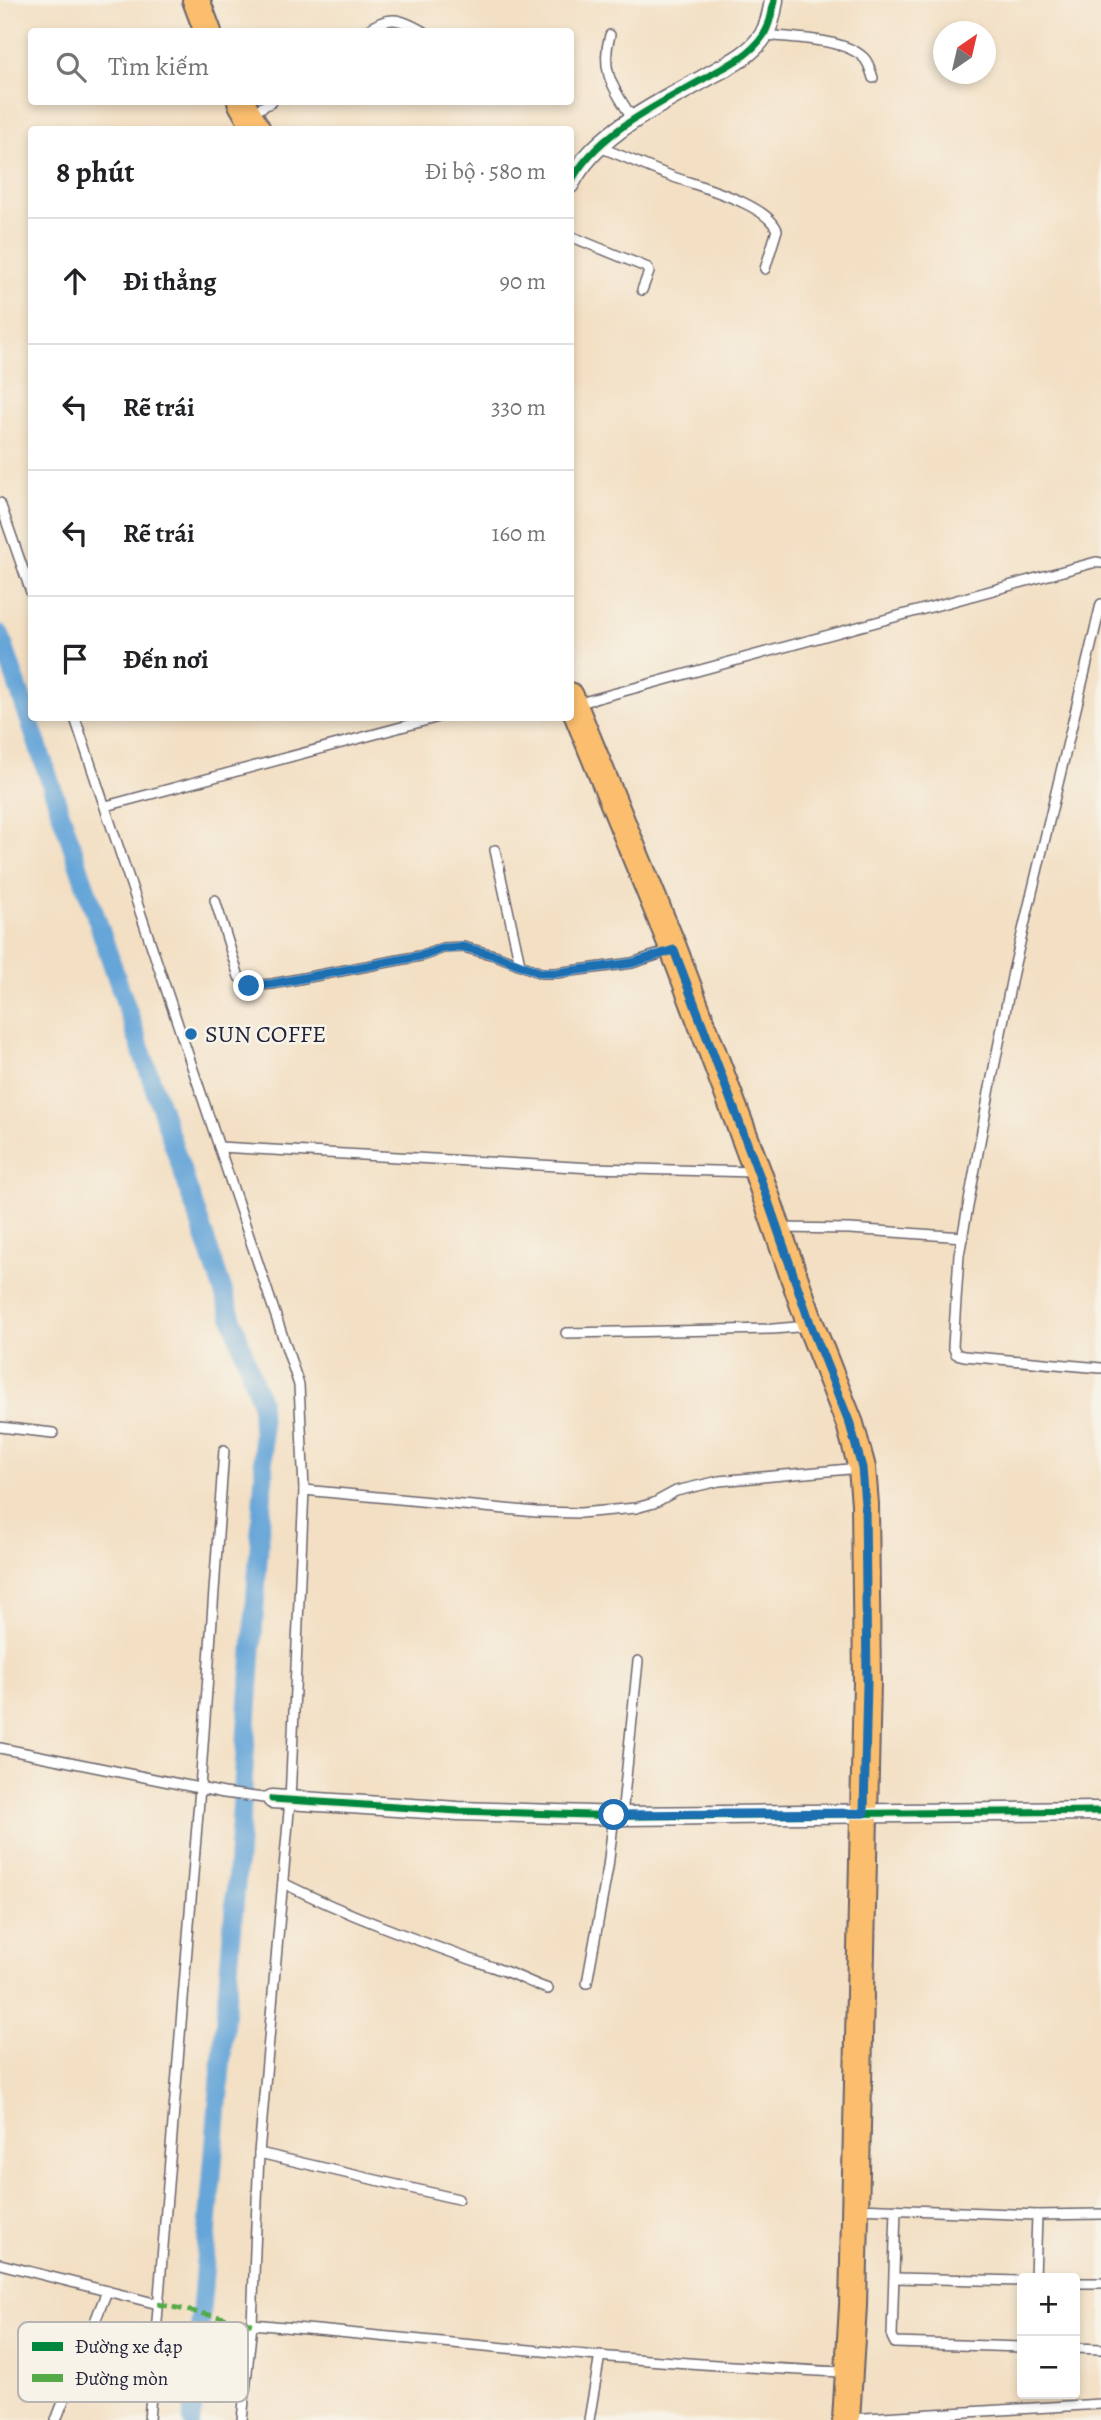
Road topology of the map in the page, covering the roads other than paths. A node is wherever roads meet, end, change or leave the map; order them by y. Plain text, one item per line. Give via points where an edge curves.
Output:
1 (196, 0) edge
2 (774, 0) edge
3 (206, 28) edge
4 (370, 28) edge
5 (415, 28) edge
6 (610, 35) dead end
7 (763, 35) junction
8 (873, 78) dead end
9 (266, 105) edge
10 (248, 115) edge
11 (634, 121) junction
12 (599, 147) junction
13 (574, 176) edge
14 (574, 238) edge
15 (765, 269) dead end
16 (642, 290) dead end
17 (0, 503) edge
18 (1101, 563) edge
19 (28, 584) edge
20 (1101, 604) edge
21 (574, 699) edge
22 (574, 705) edge
23 (76, 721) edge
24 (424, 721) edge
25 (106, 806) junction
26 (495, 850) dead end
27 (215, 900) dead end
28 (674, 950) junction
29 (520, 964) junction
30 (219, 1147) junction
31 (758, 1172) junction
32 (777, 1228) junction
33 (963, 1237) junction
34 (811, 1326) junction
35 (566, 1333) dead end
36 (1101, 1368) edge
37 (0, 1427) edge
38 (53, 1433) dead end
39 (224, 1450) dead end
40 (862, 1468) junction
41 (304, 1490) junction
42 (638, 1661) dead end
43 (0, 1748) edge
44 (200, 1788) junction
45 (281, 1799) junction
46 (1101, 1811) edge
47 (864, 1813) junction
48 (618, 1815) junction
49 (284, 1883) junction
50 (587, 1983) dead end
51 (548, 1989) dead end
52 (260, 2153) junction
53 (458, 2199) dead end
54 (855, 2208) junction
55 (896, 2209) junction
56 (1101, 2214) edge
57 (1037, 2215) junction
58 (0, 2264) edge
59 (1035, 2273) edge
60 (895, 2278) junction
61 (1017, 2281) edge
62 (1080, 2283) edge
63 (1101, 2283) edge
64 (107, 2291) junction
65 (158, 2304) junction
66 (95, 2322) edge
67 (157, 2322) edge
68 (252, 2324) junction
69 (1017, 2347) edge
70 (1080, 2348) edge
71 (1101, 2349) edge
72 (600, 2355) junction
73 (248, 2367) edge
74 (850, 2372) junction
75 (63, 2402) edge
76 (150, 2402) edge
77 (245, 2402) edge
78 (1101, 2403) edge
79 (846, 2419) edge
80 (56, 2420) edge
81 (149, 2420) edge
82 (243, 2420) edge
83 (589, 2420) edge

1 - 3 main road
2 - 7 street
4 - 5 lane via 393,18
6 - 11 lane via 606,68
7 - 8 lane via 851,49 866,59
7 - 11 street via 744,56
9 - 10 lane
11 - 12 street
12 - 13 street
12 - 15 lane via 769,218 777,230
14 - 16 lane via 648,268
17 - 19 lane
18 - 21 lane
20 - 33 lane via 1013,972
22 - 28 main road
23 - 25 lane
24 - 25 lane
25 - 30 lane
26 - 29 lane
27 - 29 lane via 239,977 249,986 443,948 483,951
28 - 29 lane via 632,963 556,973 541,973
28 - 31 main road
30 - 31 lane via 592,1168
30 - 41 lane via 299,1385
31 - 32 main road
32 - 33 lane via 850,1228
32 - 34 main road
33 - 36 lane via 956,1354
34 - 35 lane
34 - 40 main road via 850,1424
37 - 38 lane
39 - 44 lane
40 - 41 lane via 719,1481 636,1508 580,1513
40 - 47 main road via 867,1682
41 - 45 lane
42 - 48 lane
43 - 44 lane
44 - 45 lane
44 - 65 lane
45 - 48 street via 458,1811
45 - 49 lane
46 - 47 street
47 - 48 street
47 - 54 main road
48 - 50 lane
49 - 51 lane via 377,1926
49 - 52 lane
52 - 53 lane
52 - 68 lane
54 - 55 lane
54 - 74 main road
55 - 57 lane
55 - 60 lane
56 - 57 lane
57 - 59 lane
58 - 64 lane
60 - 61 lane
60 - 69 lane via 895,2343
62 - 63 lane
64 - 65 lane
64 - 66 lane
65 - 67 lane
68 - 72 lane
68 - 73 lane
70 - 71 lane
72 - 74 lane
72 - 83 lane
74 - 79 main road
75 - 80 lane
76 - 81 lane
77 - 82 lane
78 - 79 lane

